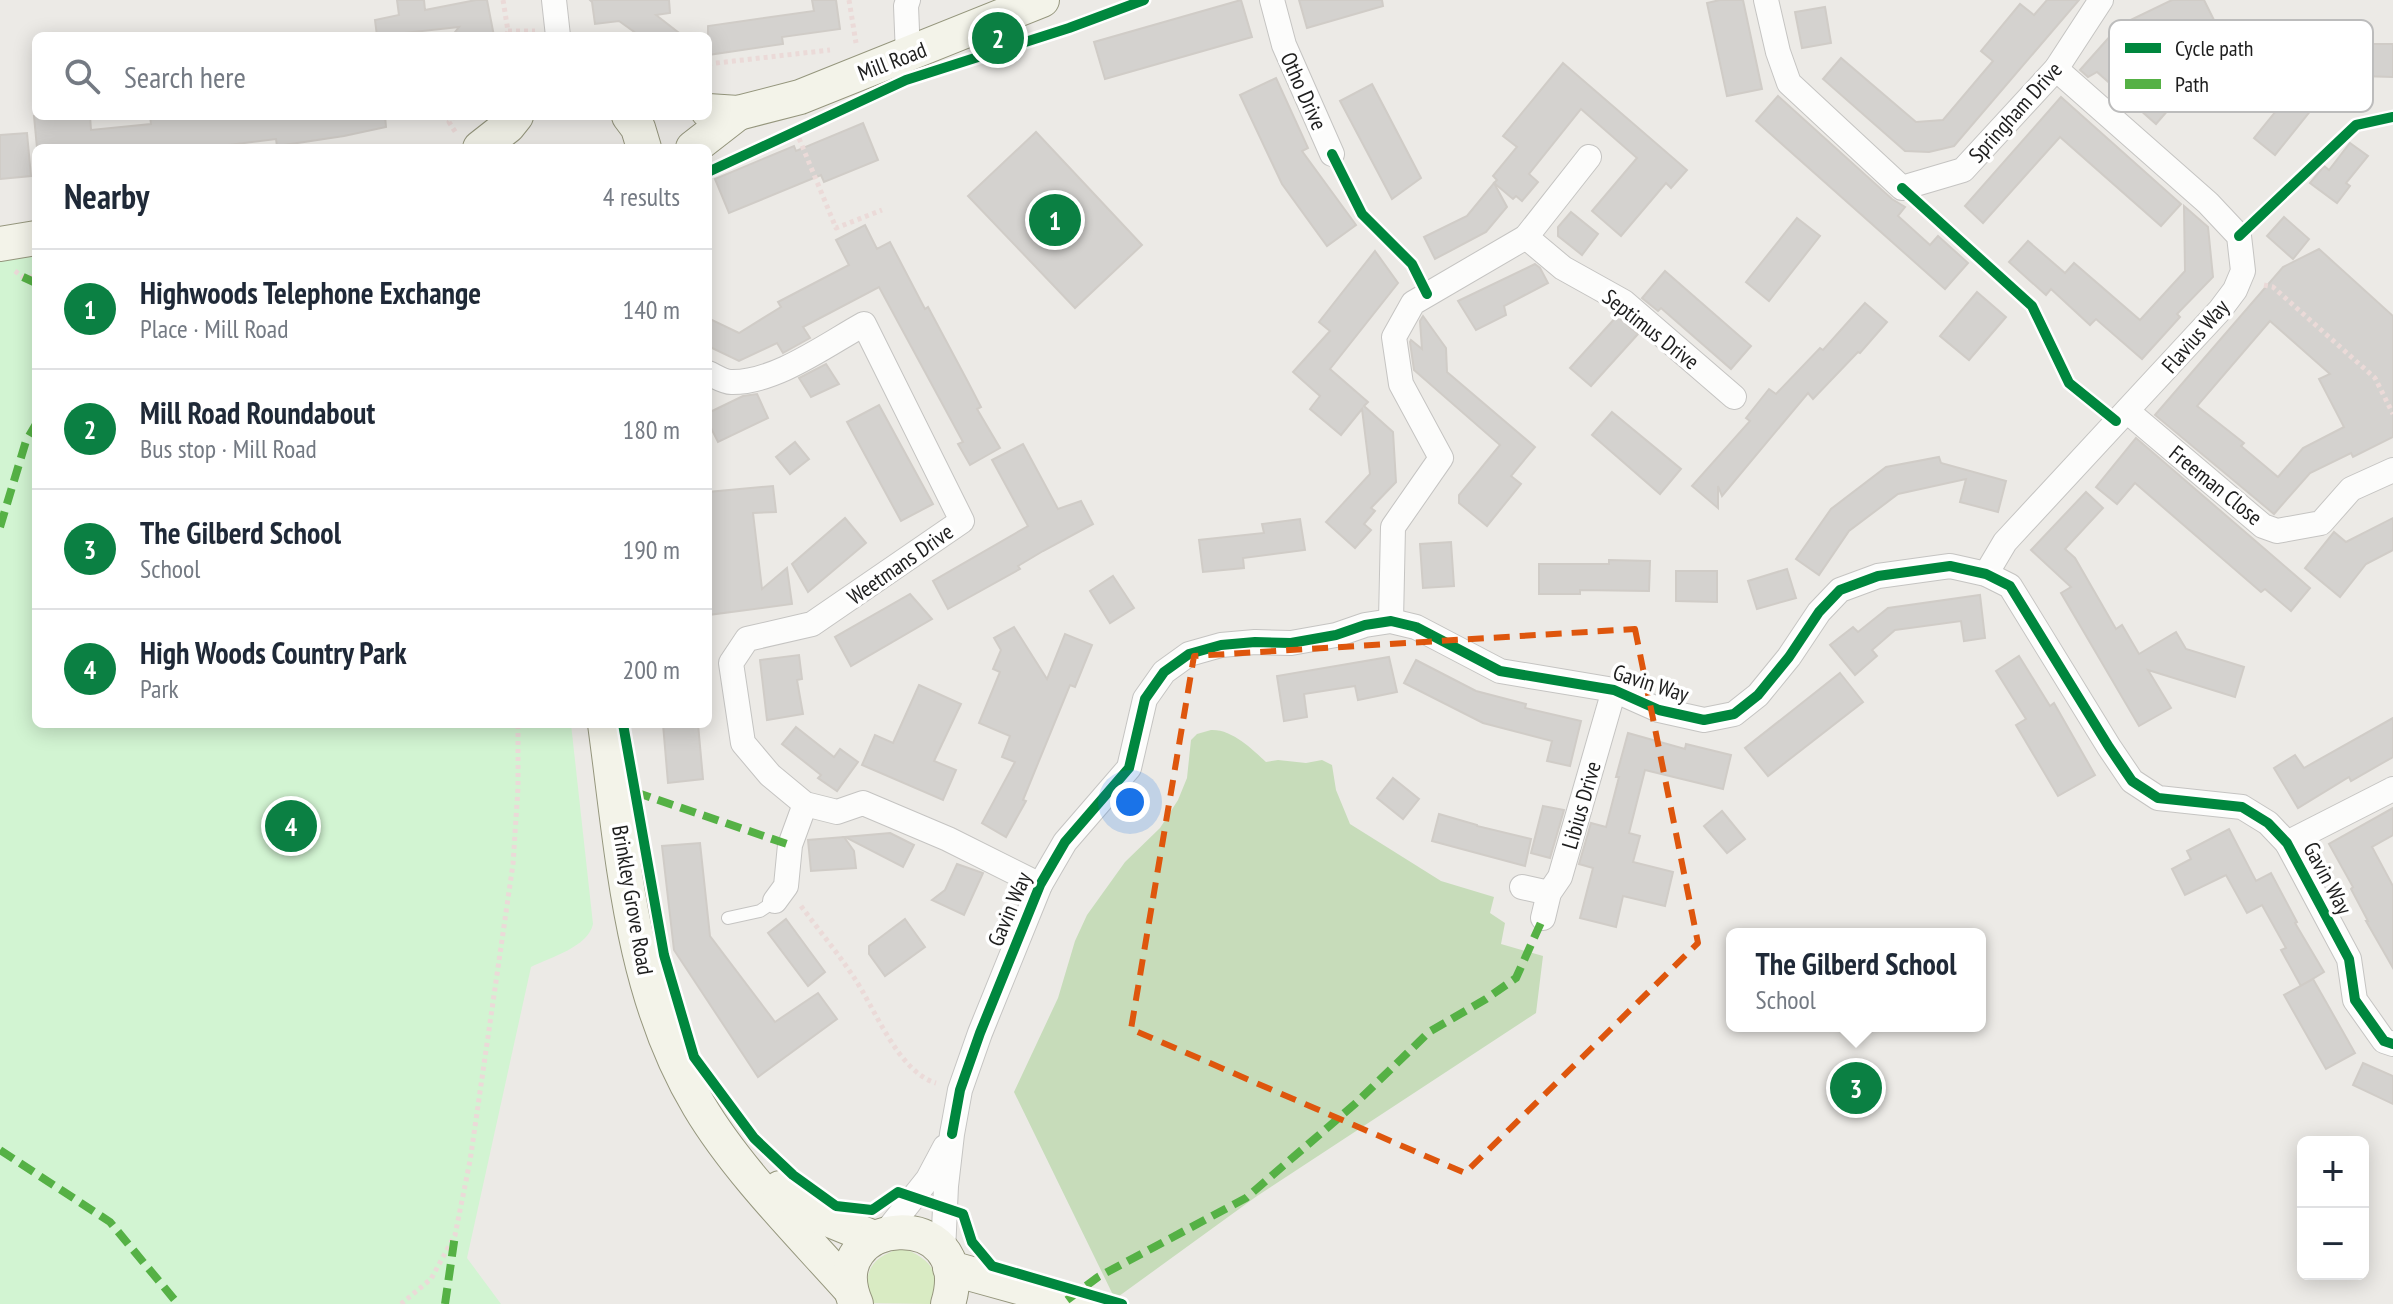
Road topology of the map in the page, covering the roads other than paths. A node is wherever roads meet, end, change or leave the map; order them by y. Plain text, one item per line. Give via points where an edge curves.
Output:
1 (554, 0) edge
2 (908, 0) edge
3 (1042, 0) edge
4 (1272, 0) edge
5 (1766, 0) edge
6 (2101, 0) edge
7 (558, 32) edge
8 (908, 55) junction
9 (2056, 69) junction
10 (723, 112) edge
11 (632, 120) edge
12 (509, 130) edge
13 (486, 144) edge
14 (643, 144) edge
15 (696, 144) edge
16 (1332, 154) dead end
17 (1589, 157) dead end
18 (1526, 237) junction
19 (32, 239) edge
20 (0, 244) edge
21 (712, 375) edge
22 (1734, 397) dead end
23 (2127, 411) junction
24 (2393, 470) edge
25 (1986, 574) junction
26 (1391, 621) junction
27 (1614, 690) junction
28 (606, 728) edge
29 (2393, 789) edge
30 (805, 804) junction
31 (2287, 843) junction
32 (1040, 885) junction
33 (1522, 887) dead end
34 (781, 893) joint
35 (1549, 893) junction
36 (728, 918) dead end
37 (1543, 918) dead end
38 (2393, 1044) edge
39 (952, 1134) junction
40 (731, 1153) junction
41 (880, 1235) junction
42 (947, 1260) junction
43 (853, 1297) edge
44 (948, 1304) edge
45 (1072, 1304) edge
46 (1079, 1304) edge

1 - 7 street
2 - 8 street
3 - 8 street, Mill Road
4 - 16 street, Otho Drive via 1284,45
5 - 9 street, Springham Drive via 1789,83 1902,188 1963,170
6 - 9 street, Springham Drive
8 - 10 street, Mill Road via 858,60 800,97
9 - 23 street, Flavius Way via 2239,236 2243,271 2235,290
10 - 15 street, Mill Road
11 - 14 street
12 - 13 street
17 - 18 street
18 - 22 street, Septimus Drive via 1563,268 1624,302
18 - 26 street via 1413,303 1394,337 1401,384 1441,458 1393,527
19 - 20 street
21 - 30 street, Weetmans Drive via 728,382 761,378 864,324 962,521 812,624 747,639 731,663 743,743
23 - 24 street, Freeman Close via 2263,526 2277,531 2321,523 2351,489
23 - 25 street, Flavius Way via 2005,542
25 - 27 street, Gavin Way via 1950,566 1878,576 1840,590 1758,695 1734,714 1704,720 1659,710
25 - 31 street, Gavin Way via 2010,586 2132,781 2158,798 2242,807
26 - 27 street, Gavin Way via 1416,627 1500,671
26 - 32 street, Gavin Way via 1291,643 1221,645 1189,654 1164,672 1145,699 1129,768 1065,842
27 - 35 street, Libius Drive via 1560,877
28 - 40 street, Brinkley Grove Road via 636,942 657,1021 698,1105
29 - 31 street
30 - 32 street via 837,812 863,803
30 - 34 street
31 - 38 street, Gavin Way via 2349,959 2355,1000 2384,1041
32 - 39 street, Gavin Way via 980,1033 960,1090
33 - 35 street
34 - 36 lane via 760,911
35 - 37 street, Libius Drive
39 - 41 street, Gavin Way via 928,1179
39 - 42 street, Gavin Way
40 - 41 street, Brinkley Grove Road via 815,1214
40 - 43 street, Brinkley Grove Road
41 - 42 street, Brinkley Grove Road via 914,1232 930,1240
41 - 43 street via 857,1255 850,1271
42 - 44 street via 952,1286
42 - 46 street
45 - 46 street

